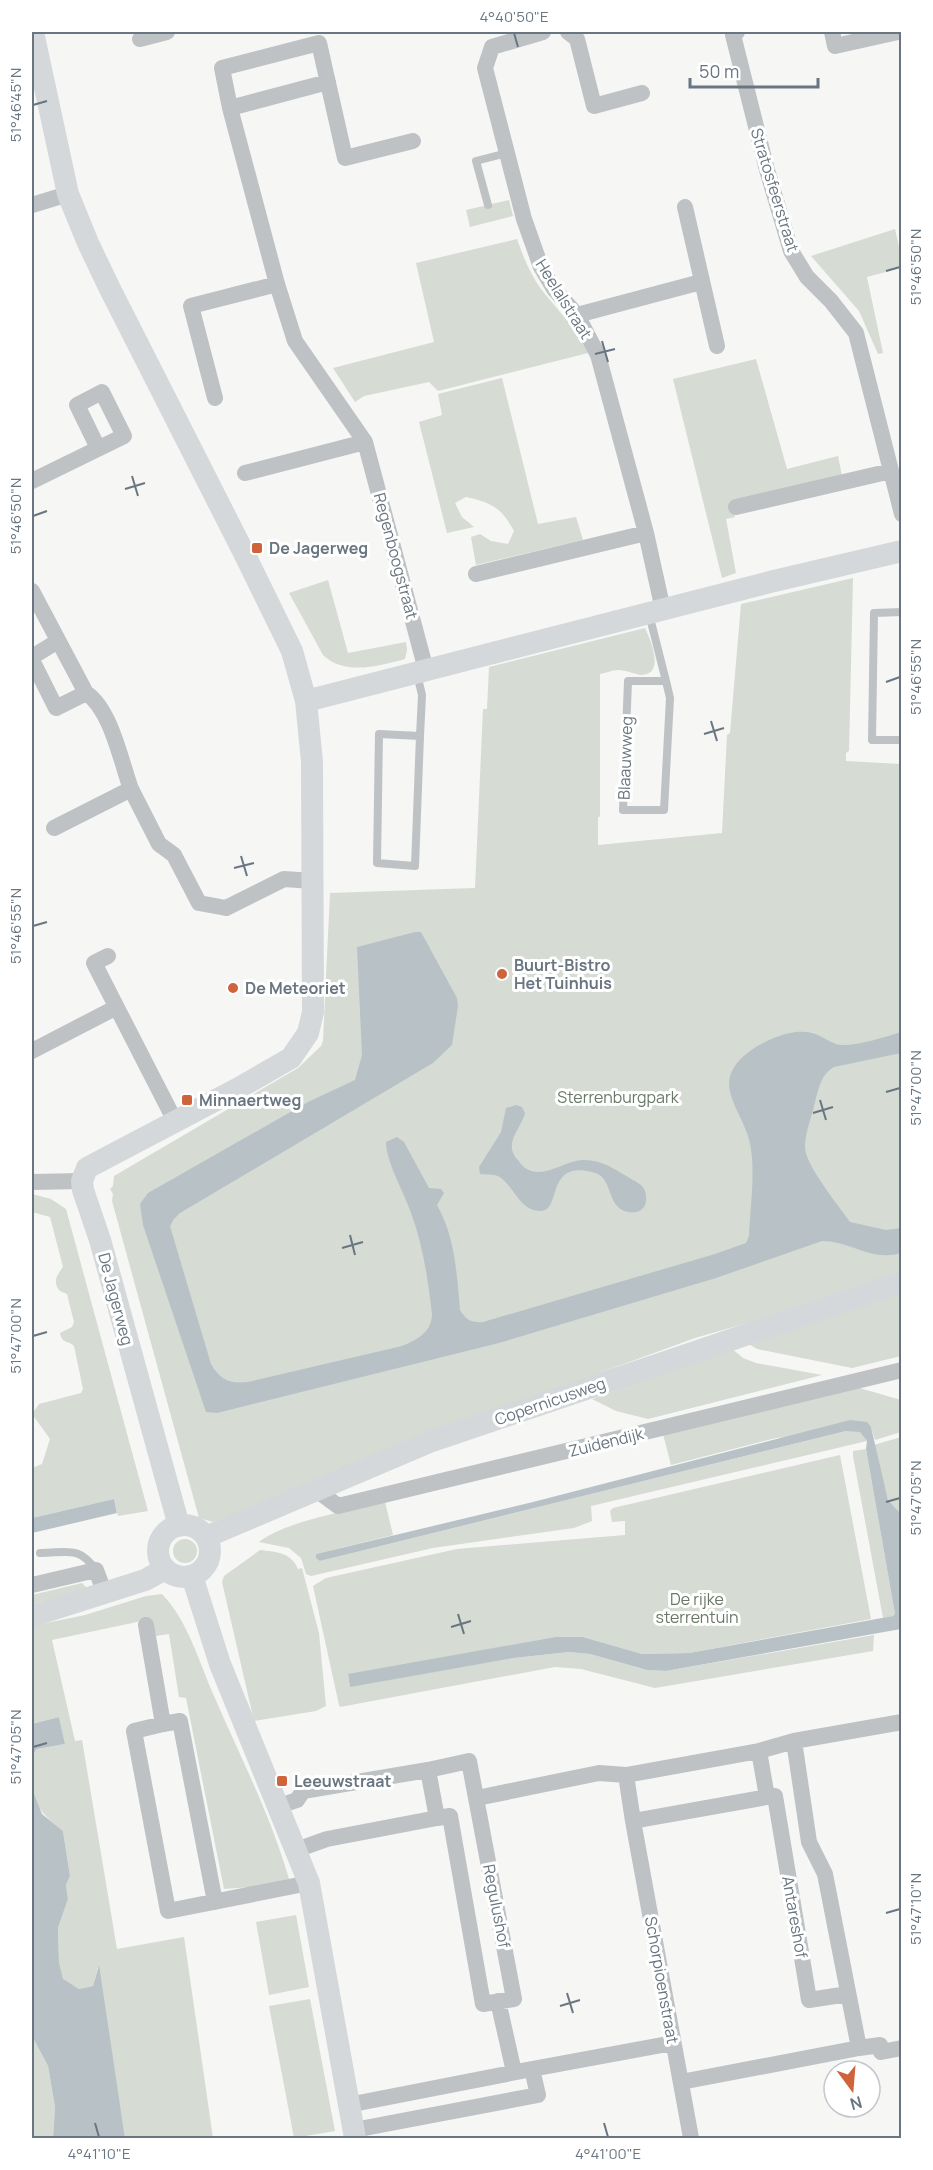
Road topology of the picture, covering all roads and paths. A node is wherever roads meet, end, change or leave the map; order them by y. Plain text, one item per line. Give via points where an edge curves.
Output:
1 (33, 32) edge
2 (167, 32) edge
3 (543, 32) edge
4 (568, 32) edge
5 (737, 32) edge
6 (832, 32) edge
7 (898, 32) edge
8 (507, 36) edge
9 (140, 39) dead end
10 (328, 82) junction
11 (642, 93) dead end
12 (230, 108) junction
13 (413, 141) dead end
14 (507, 153) junction
15 (68, 194) junction
16 (32, 205) edge
17 (488, 205) dead end
18 (685, 207) dead end
19 (701, 282) junction
20 (277, 284) junction
21 (577, 315) junction
22 (717, 346) dead end
23 (215, 398) dead end
24 (365, 442) junction
25 (98, 448) dead end
26 (891, 471) junction
27 (245, 473) dead end
28 (32, 481) edge
29 (736, 507) dead end
30 (902, 514) edge
31 (646, 533) junction
32 (902, 551) edge
33 (476, 574) dead end
34 (32, 591) edge
35 (656, 612) junction
36 (902, 612) edge
37 (58, 641) junction
38 (32, 658) edge
39 (421, 671) junction
40 (666, 681) junction
41 (92, 699) junction
42 (306, 702) junction
43 (420, 736) junction
44 (902, 740) edge
45 (130, 789) junction
46 (54, 828) dead end
47 (313, 881) junction
48 (108, 956) dead end
49 (115, 1008) junction
50 (32, 1051) edge
51 (175, 1121) junction
52 (82, 1181) junction
53 (32, 1182) edge
54 (902, 1282) edge
55 (902, 1370) edge
56 (315, 1489) junction
57 (179, 1526) junction
58 (206, 1537) junction
59 (40, 1553) dead end
60 (165, 1569) junction
61 (96, 1570) junction
62 (192, 1576) junction
63 (32, 1585) edge
64 (105, 1594) junction
65 (32, 1616) edge
66 (146, 1625) dead end
67 (902, 1722) edge
68 (163, 1724) junction
69 (794, 1741) junction
70 (759, 1751) junction
71 (428, 1770) junction
72 (626, 1775) junction
73 (802, 1791) junction
74 (771, 1796) junction
75 (477, 1798) junction
76 (279, 1806) junction
77 (437, 1818) junction
78 (633, 1821) junction
79 (296, 1850) junction
80 (309, 1883) junction
81 (215, 1902) junction
82 (848, 1994) junction
83 (498, 2001) junction
84 (673, 2043) junction
85 (859, 2048) junction
86 (902, 2048) edge
87 (532, 2069) junction
88 (514, 2072) junction
89 (681, 2082) junction
90 (348, 2105) junction
91 (354, 2134) edge
92 (691, 2139) edge

1 - 15 street
2 - 9 street
3 - 8 street, Heelalstraat
4 - 11 street via 577,39 594,106
5 - 26 street, Stratosfeerstraat via 733,35 791,251 807,277 856,333
6 - 7 street via 835,46
8 - 14 street, Heelalstraat via 492,47 485,68
10 - 12 street
10 - 12 street, Regenboogstraat via 319,44 222,68
10 - 13 street, Regenboogstraat via 345,158
12 - 20 street, Regenboogstraat
14 - 17 lane via 476,161
14 - 21 street, Heelalstraat via 541,267
15 - 16 street
15 - 42 street via 105,278 292,651
18 - 19 street
19 - 21 street
19 - 22 street
20 - 23 street via 191,306
20 - 24 street, Regenboogstraat via 295,341
21 - 31 street, Heelalstraat via 598,355
24 - 27 street
24 - 39 street, Regenboogstraat
25 - 28 street
26 - 29 street
26 - 30 street, Stratosfeerstraat
31 - 33 street
31 - 35 street, Heelalstraat
32 - 35 street
34 - 37 street
35 - 39 street
35 - 40 lane, Blaauwweg
36 - 44 lane via 874,613 872,740
37 - 38 street
37 - 41 street
38 - 41 street via 56,708
39 - 42 street
39 - 43 lane
40 - 40 lane, Blaauwweg via 628,681 623,810 664,810 670,698
41 - 45 street via 122,755
42 - 47 street via 312,762
43 - 43 lane via 379,734 377,863 415,866
45 - 46 street
45 - 47 street via 159,844 174,855 199,903 226,908 284,879
47 - 51 street via 313,1012 308,1033 291,1058
48 - 49 street via 94,963
49 - 50 street
49 - 51 street
51 - 52 street via 87,1168
52 - 53 street
52 - 57 street, De Jagerweg
54 - 56 street, Copernicusweg via 432,1441
55 - 56 street, Zuidendijk via 338,1506
56 - 58 street, Copernicusweg
57 - 58 street via 195,1528
57 - 60 street via 167,1532 160,1542 158,1553
58 - 62 street via 210,1557 205,1567
59 - 61 lane via 78,1552
60 - 62 street via 180,1577
60 - 64 street via 145,1581
61 - 63 street
61 - 64 street
62 - 76 street via 220,1664
64 - 65 street
66 - 68 street
67 - 69 street
68 - 81 street via 180,1721
68 - 81 street via 134,1731 168,1911
69 - 70 street
69 - 73 street
70 - 72 street
70 - 74 street
71 - 75 street, Regulushof via 469,1761
71 - 76 street via 303,1791 297,1800
71 - 77 street
72 - 75 street via 599,1773
72 - 78 street, Schorpioenstraat
73 - 74 street
73 - 82 street via 810,1842 825,1874
74 - 78 street
74 - 82 street, Antareshof via 809,2000
75 - 83 street, Regulushof via 514,1998
76 - 79 street
77 - 79 street via 327,1839
77 - 83 street, Regulushof via 450,1816 483,2004
78 - 84 street, Schorpioenstraat
79 - 80 street
80 - 81 street
80 - 90 street
82 - 85 street
83 - 88 street
84 - 87 street
84 - 89 street, Schorpioenstraat
85 - 86 street via 880,2045 882,2052
85 - 89 street
87 - 88 street
87 - 91 street via 538,2095
88 - 90 street
89 - 92 street, Schorpioenstraat
90 - 91 street

